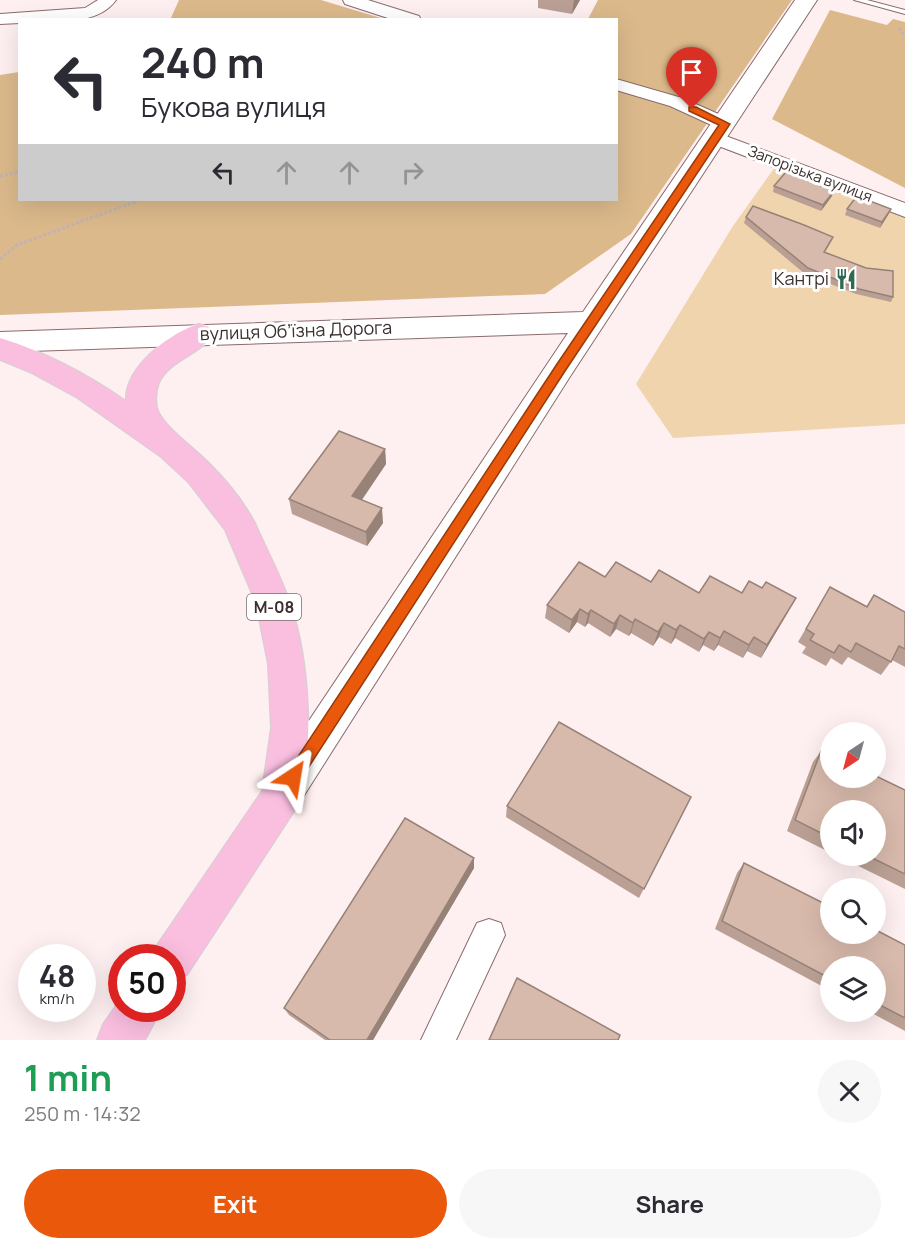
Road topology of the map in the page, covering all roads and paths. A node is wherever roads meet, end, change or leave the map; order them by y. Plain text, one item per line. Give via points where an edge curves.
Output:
1 (108, 0) edge
2 (351, 0) edge
3 (806, 0) edge
4 (858, 0) edge
5 (905, 12) edge
6 (407, 18) edge
7 (0, 19) edge
8 (618, 85) edge
9 (720, 131) junction
10 (18, 172) edge
11 (0, 176) edge
12 (137, 201) edge
13 (905, 210) edge
14 (0, 259) edge
15 (592, 322) junction
16 (199, 334) junction
17 (0, 342) edge
18 (0, 349) edge
19 (172, 448) junction
20 (281, 796) junction
21 (489, 935) dead end
22 (183, 944) edge
23 (131, 1022) edge
24 (119, 1040) edge
25 (438, 1040) edge

1 - 7 street via 97,10 86,13
2 - 6 street
3 - 9 main road
4 - 5 lane
8 - 9 street, Запорізька вулиця via 676,102
9 - 13 street, Запорізька вулиця
9 - 15 main road
10 - 11 path
12 - 14 path via 17,246
15 - 16 main road, вулиця Обʼїзна Дорога
15 - 20 main road
16 - 17 main road, вулиця Обʼїзна Дорога
16 - 19 highway via 157,365 143,385 142,409
18 - 19 highway, М-08 via 42,365 87,389
19 - 20 highway, М-08 via 199,473 238,524 273,603 286,664 290,728
20 - 22 highway, М-08
21 - 25 street
23 - 24 highway

